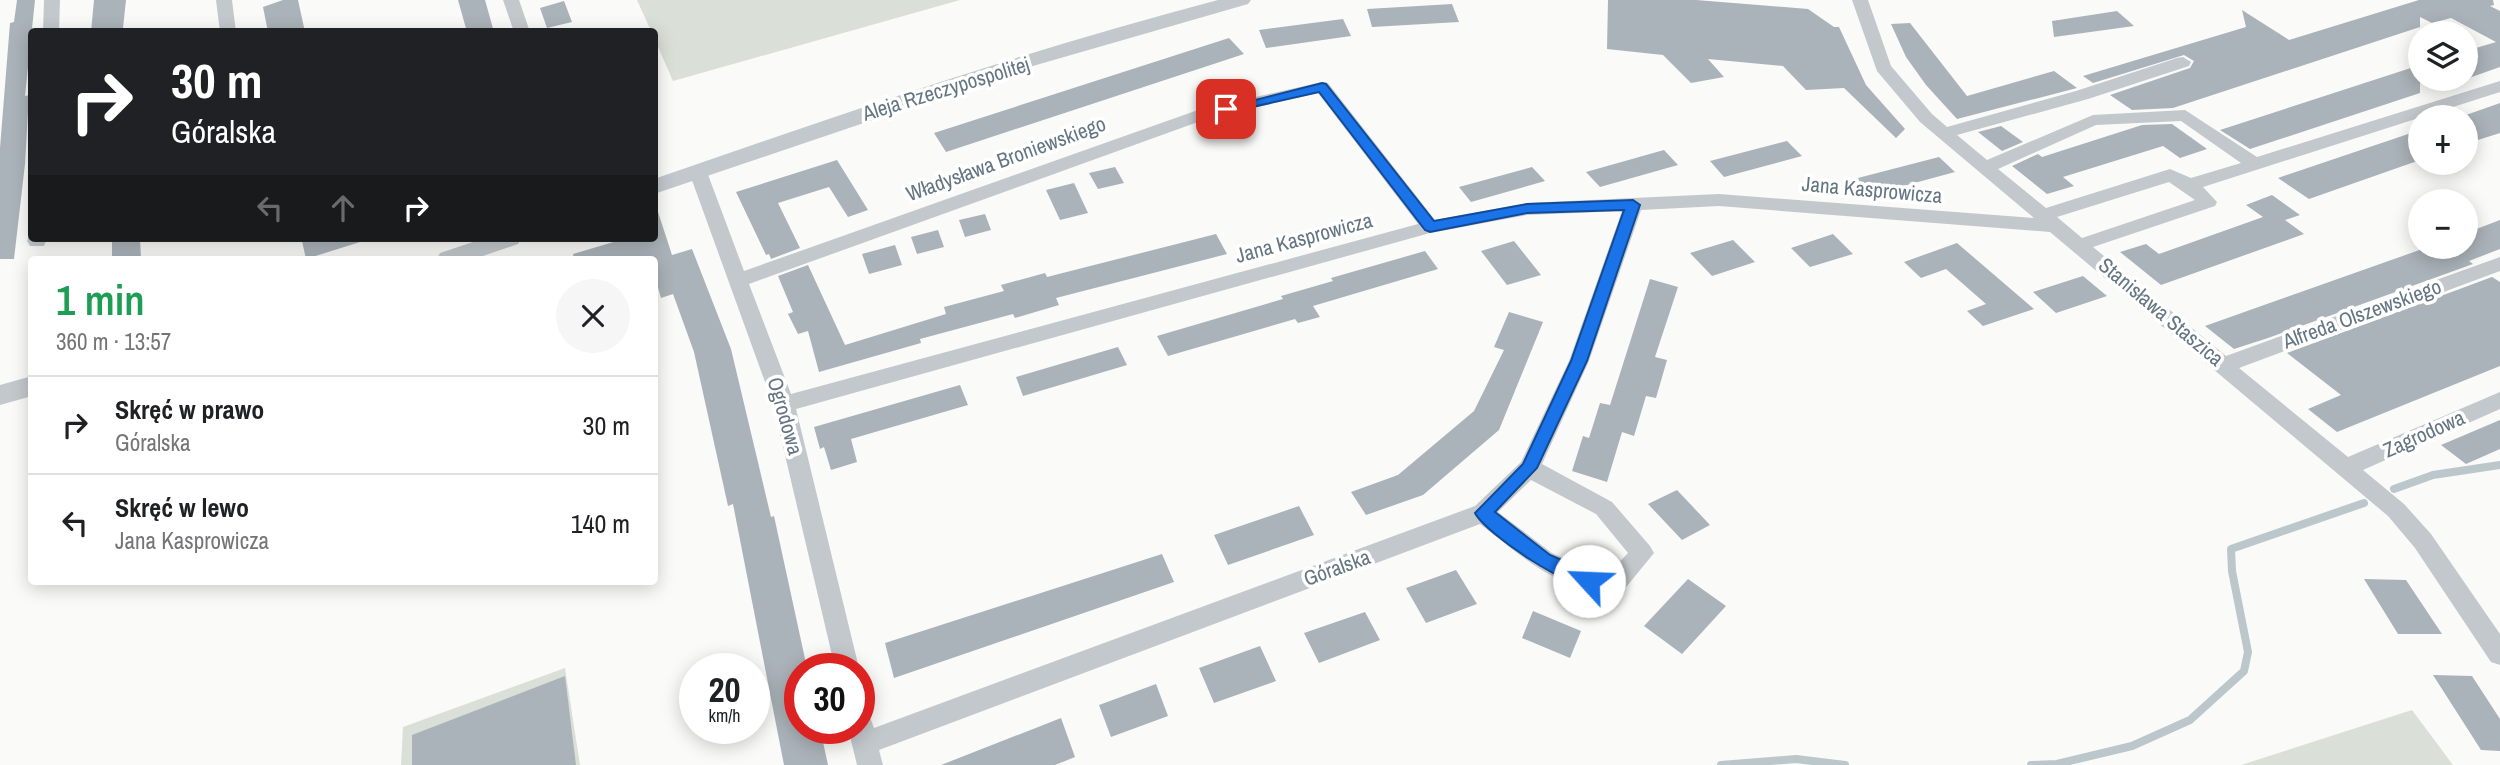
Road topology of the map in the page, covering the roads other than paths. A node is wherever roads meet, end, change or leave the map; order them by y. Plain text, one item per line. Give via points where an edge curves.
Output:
1 (52, 0) edge
2 (224, 0) edge
3 (511, 0) edge
4 (1241, 0) edge
5 (1860, 0) edge
6 (51, 28) edge
7 (228, 28) edge
8 (521, 28) edge
9 (2183, 62) dead end
10 (2500, 86) edge
11 (1945, 133) junction
12 (2253, 163) junction
13 (1986, 167) junction
14 (698, 172) junction
15 (2190, 185) junction
16 (658, 186) edge
17 (1633, 205) junction
18 (2051, 221) junction
19 (1430, 227) junction
20 (498, 242) edge
21 (2080, 245) junction
22 (458, 256) edge
23 (2500, 264) edge
24 (739, 280) junction
25 (2224, 365) junction
26 (28, 387) edge
27 (0, 396) edge
28 (2500, 400) edge
29 (784, 404) junction
30 (2347, 467) junction
31 (1529, 468) junction
32 (1483, 513) junction
33 (2488, 620) edge
34 (843, 653) edge
35 (2500, 654) edge
36 (875, 739) edge

1 - 6 street
2 - 7 street
3 - 8 street
4 - 14 street, Aleja Rzeczypospolitej via 843,121
5 - 11 street, Stanisława Staszica via 1883,67 1926,118
9 - 11 street
10 - 12 street
11 - 13 street, Stanisława Staszica
12 - 13 street via 2185,115 2093,120
12 - 15 street
13 - 18 street, Stanisława Staszica
14 - 16 street, Aleja Rzeczypospolitej
14 - 24 street, Ogrodowa
15 - 18 street via 2170,175
15 - 21 street via 2208,202
17 - 18 street, Jana Kasprowicza via 1719,200
17 - 19 street, Jana Kasprowicza via 1527,209
17 - 31 street, Góralska via 1579,361
18 - 21 street, Stanisława Staszica
19 - 24 street, Władysława Broniewskiego via 1322,87 1204,114
19 - 29 street, Jana Kasprowicza
20 - 22 street
21 - 25 street, Stanisława Staszica
23 - 25 street, Alfreda Olszewskiego
24 - 29 street, Ogrodowa
25 - 30 street, Stanisława Staszica
26 - 27 street
28 - 30 street, Zagrodowa
29 - 34 street, Ogrodowa
30 - 33 street, Stanisława Staszica via 2396,510
31 - 32 street, Góralska
31 - 32 street via 1604,509 1642,553 1619,579 1589,581 1544,560
32 - 36 street, Góralska
33 - 35 street, Stanisława Staszica

